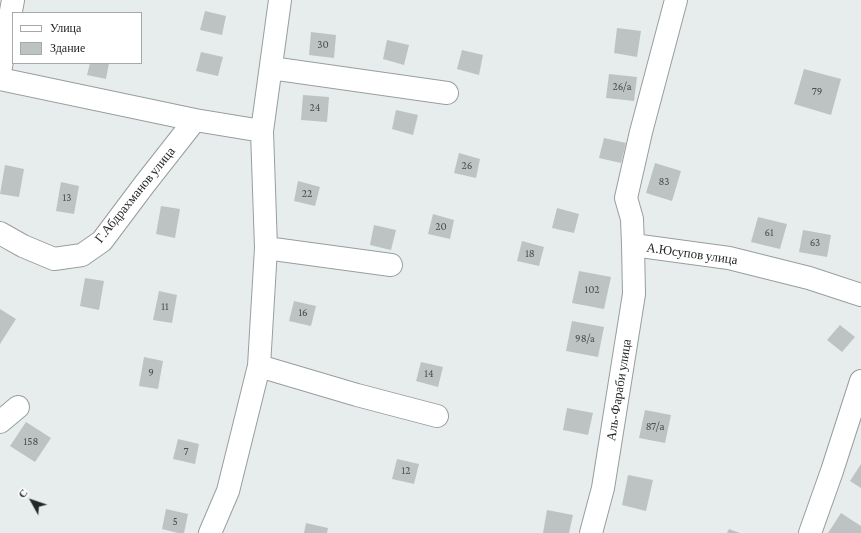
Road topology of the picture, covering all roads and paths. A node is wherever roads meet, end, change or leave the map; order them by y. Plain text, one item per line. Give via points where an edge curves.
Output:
1 (13, 0) edge
2 (280, 0) edge
3 (676, 0) edge
4 (271, 68) junction
5 (0, 72) edge
6 (0, 79) edge
7 (447, 93) dead end
8 (196, 120) junction
9 (262, 131) junction
10 (0, 233) edge
11 (633, 245) junction
12 (266, 248) junction
13 (391, 265) dead end
14 (861, 295) edge
15 (259, 366) junction
16 (861, 381) edge
17 (18, 407) dead end
18 (437, 416) dead end
19 (0, 422) edge
20 (210, 533) edge
21 (591, 533) edge
22 (810, 533) edge

1 - 5 street
2 - 4 street
3 - 11 street, А.Юсупов улица via 626,198 632,219
4 - 7 street
4 - 9 street
6 - 8 street
8 - 9 street
8 - 10 street, Г.Абдрахманов улица via 102,241 82,255 54,259
9 - 12 street
11 - 14 street, А.Юсупов улица via 729,258 809,278
11 - 21 street, Аль-Фараби улица via 634,294 603,488
12 - 13 street
12 - 15 street
15 - 18 street
15 - 20 street via 228,491
16 - 22 street
17 - 19 street

